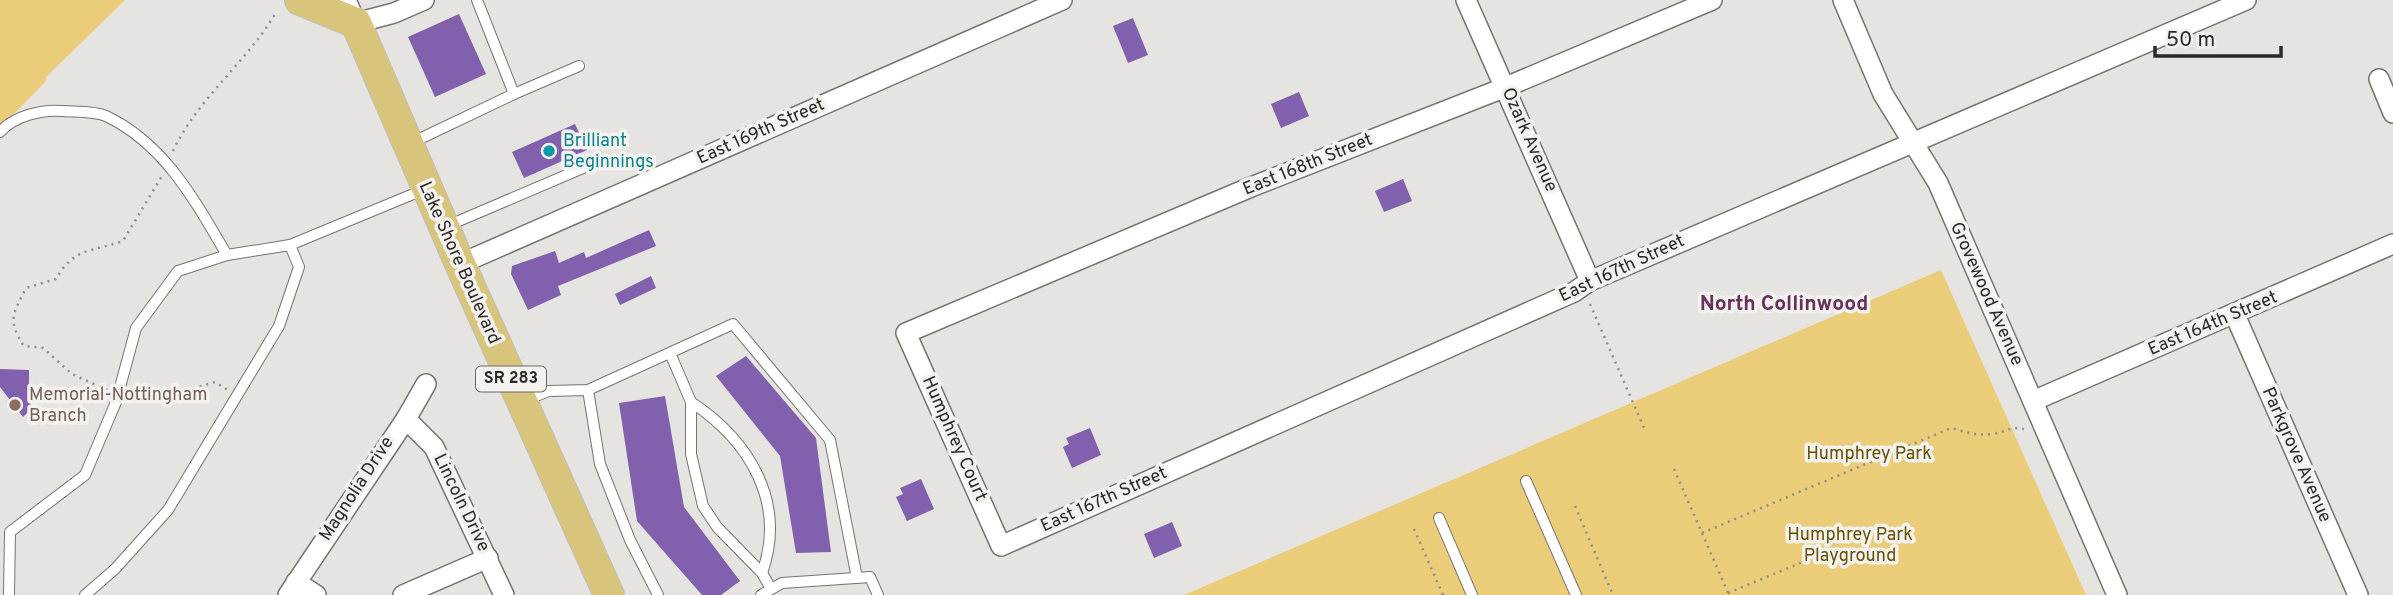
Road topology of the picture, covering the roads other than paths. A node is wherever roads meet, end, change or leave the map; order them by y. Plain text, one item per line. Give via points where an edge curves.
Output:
1 (424, 0) edge
2 (477, 0) edge
3 (1062, 0) edge
4 (1466, 0) edge
5 (1712, 0) edge
6 (1843, 0) edge
7 (2246, 0) edge
8 (288, 7) edge
9 (351, 11) edge
10 (579, 66) dead end
11 (2379, 79) dead end
12 (1506, 87) junction
13 (514, 94) junction
14 (2393, 113) edge
15 (0, 132) edge
16 (1913, 142) junction
17 (408, 145) junction
18 (583, 169) dead end
19 (426, 189) junction
20 (443, 227) junction
21 (2393, 244) edge
22 (290, 245) junction
23 (227, 255) junction
24 (460, 264) junction
25 (1590, 281) junction
26 (2235, 315) junction
27 (906, 333) joint
28 (670, 353) junction
29 (426, 384) dead end
30 (588, 390) junction
31 (2033, 401) junction
32 (521, 402) junction
33 (691, 402) junction
34 (406, 419) junction
35 (1526, 481) dead end
36 (1439, 518) dead end
37 (1001, 546) joint
38 (488, 558) junction
39 (762, 573) junction
40 (857, 578) junction
41 (292, 588) edge
42 (771, 589) junction
43 (9, 595) edge
44 (85, 595) edge
45 (316, 595) edge
46 (403, 595) edge
47 (504, 595) edge
48 (609, 595) edge
49 (659, 595) edge
50 (761, 595) edge
51 (878, 595) edge
52 (1472, 595) edge
53 (1576, 595) edge
54 (2117, 595) edge
55 (2358, 595) edge

1 - 9 street via 394,13
2 - 13 lane
3 - 24 street, East 169th Street
4 - 12 street, Ozark Avenue
5 - 12 street, East 168th Street
6 - 16 street, Grovewood Avenue via 1883,94
7 - 16 street, East 167th Street
8 - 9 main road
9 - 17 main road, Lake Shore Boulevard / SR 283
10 - 13 lane
11 - 14 street
12 - 25 street, Ozark Avenue
12 - 27 street, East 168th Street via 1251,187
13 - 17 lane
15 - 23 lane via 9,121 51,110 104,115 147,143 178,175
16 - 25 street, East 167th Street
16 - 31 street, Grovewood Avenue via 1938,183
17 - 19 main road, Lake Shore Boulevard / SR 283
18 - 20 lane
19 - 20 main road, Lake Shore Boulevard / SR 283
19 - 22 lane
20 - 24 main road, Lake Shore Boulevard / SR 283
21 - 26 street, East 164th Street
22 - 23 lane
22 - 44 lane via 299,267 279,326 168,510
23 - 43 lane via 178,271 136,328 118,393 85,475 10,532
24 - 32 main road, Lake Shore Boulevard / SR 283
25 - 37 street, East 167th Street
26 - 31 street, East 164th Street
26 - 55 street, Parkgrove Avenue
27 - 37 street, Humphrey Court
28 - 30 lane
28 - 33 lane
28 - 40 lane via 733,324 830,440
29 - 34 street, Magnolia Drive
30 - 32 lane via 549,391
30 - 49 lane via 600,464 629,540
31 - 54 street, Grovewood Avenue
32 - 48 main road, Lake Shore Boulevard / SR 283
33 - 39 lane via 691,454 703,506
33 - 39 lane via 715,418 755,466 765,487 771,548
34 - 38 street, Lincoln Drive via 434,447
34 - 41 street, Magnolia Drive
35 - 53 lane
36 - 52 lane
38 - 46 street
38 - 47 street, Lincoln Drive
39 - 42 lane
40 - 42 lane via 782,583
40 - 51 lane via 870,577
41 - 45 street
42 - 50 lane

